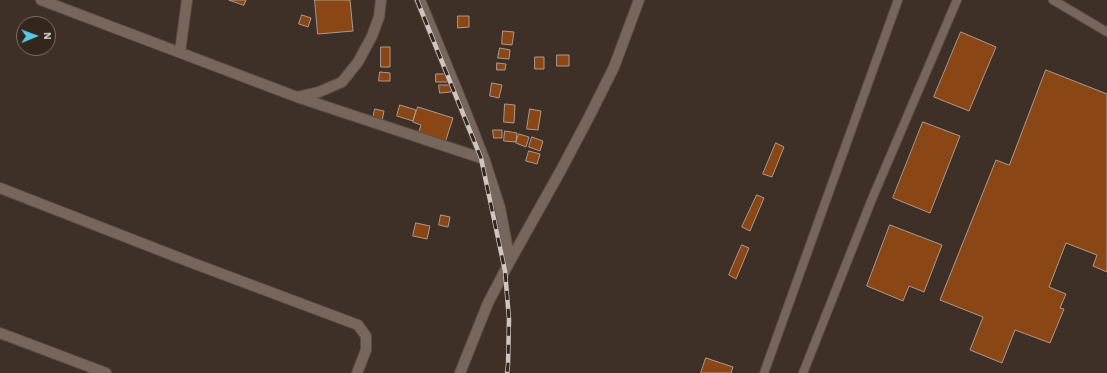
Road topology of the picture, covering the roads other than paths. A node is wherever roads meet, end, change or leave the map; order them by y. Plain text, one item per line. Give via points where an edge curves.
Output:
1 (41, 0) edge
2 (187, 0) edge
3 (381, 0) edge
4 (420, 0) edge
5 (639, 0) edge
6 (898, 0) edge
7 (957, 0) edge
8 (1053, 0) edge
9 (1107, 32) edge
10 (180, 52) junction
11 (296, 97) junction
12 (485, 161) junction
13 (0, 188) edge
14 (510, 261) junction
15 (0, 333) edge
16 (106, 373) edge
17 (357, 373) edge
18 (460, 373) edge
19 (764, 373) edge
20 (803, 373) edge

1 - 10 street
2 - 10 street
3 - 11 street via 379,17 372,36 358,62 342,82 319,92
4 - 12 street
5 - 14 street via 614,67
6 - 19 lane
7 - 20 lane via 872,199
8 - 9 lane
10 - 11 street
11 - 12 street
12 - 14 street via 500,208
13 - 17 street via 358,325 366,336 366,350
14 - 18 street via 488,303
15 - 16 street

